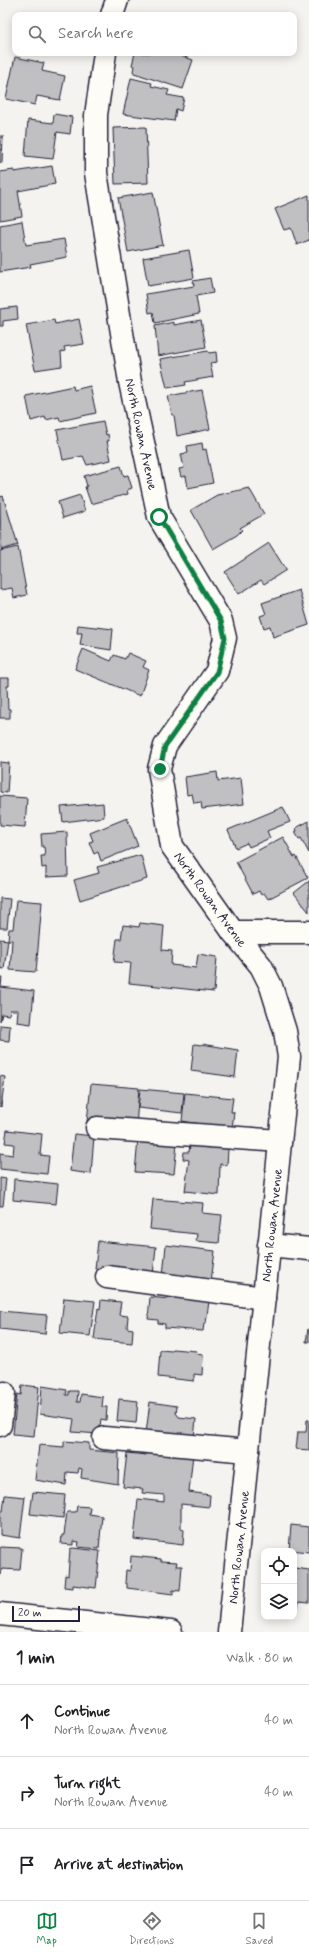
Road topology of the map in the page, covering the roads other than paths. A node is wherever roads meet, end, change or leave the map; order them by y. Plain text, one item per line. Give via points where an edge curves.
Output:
1 (117, 0) edge
2 (113, 12) edge
3 (105, 56) edge
4 (233, 932) junction
5 (309, 932) edge
6 (97, 1128) dead end
7 (280, 1141) junction
8 (269, 1245) junction
9 (309, 1249) edge
10 (107, 1276) dead end
11 (264, 1298) junction
12 (4, 1394) dead end
13 (0, 1425) edge
14 (104, 1438) dead end
15 (248, 1450) junction
16 (0, 1614) edge
17 (171, 1632) edge
18 (229, 1632) edge

1 - 2 street
3 - 4 street, North Rowan Avenue via 96,116 96,173 130,382 159,517 221,621 225,638 217,672 165,746 160,769 172,846
4 - 5 street
4 - 7 street, North Rowan Avenue via 261,966 271,986 285,1031 289,1057
6 - 7 street
7 - 8 street, North Rowan Avenue
8 - 9 street
8 - 11 street, North Rowan Avenue
10 - 11 street
11 - 15 street, North Rowan Avenue
12 - 13 street
14 - 15 street
15 - 18 street, North Rowan Avenue
16 - 17 street

